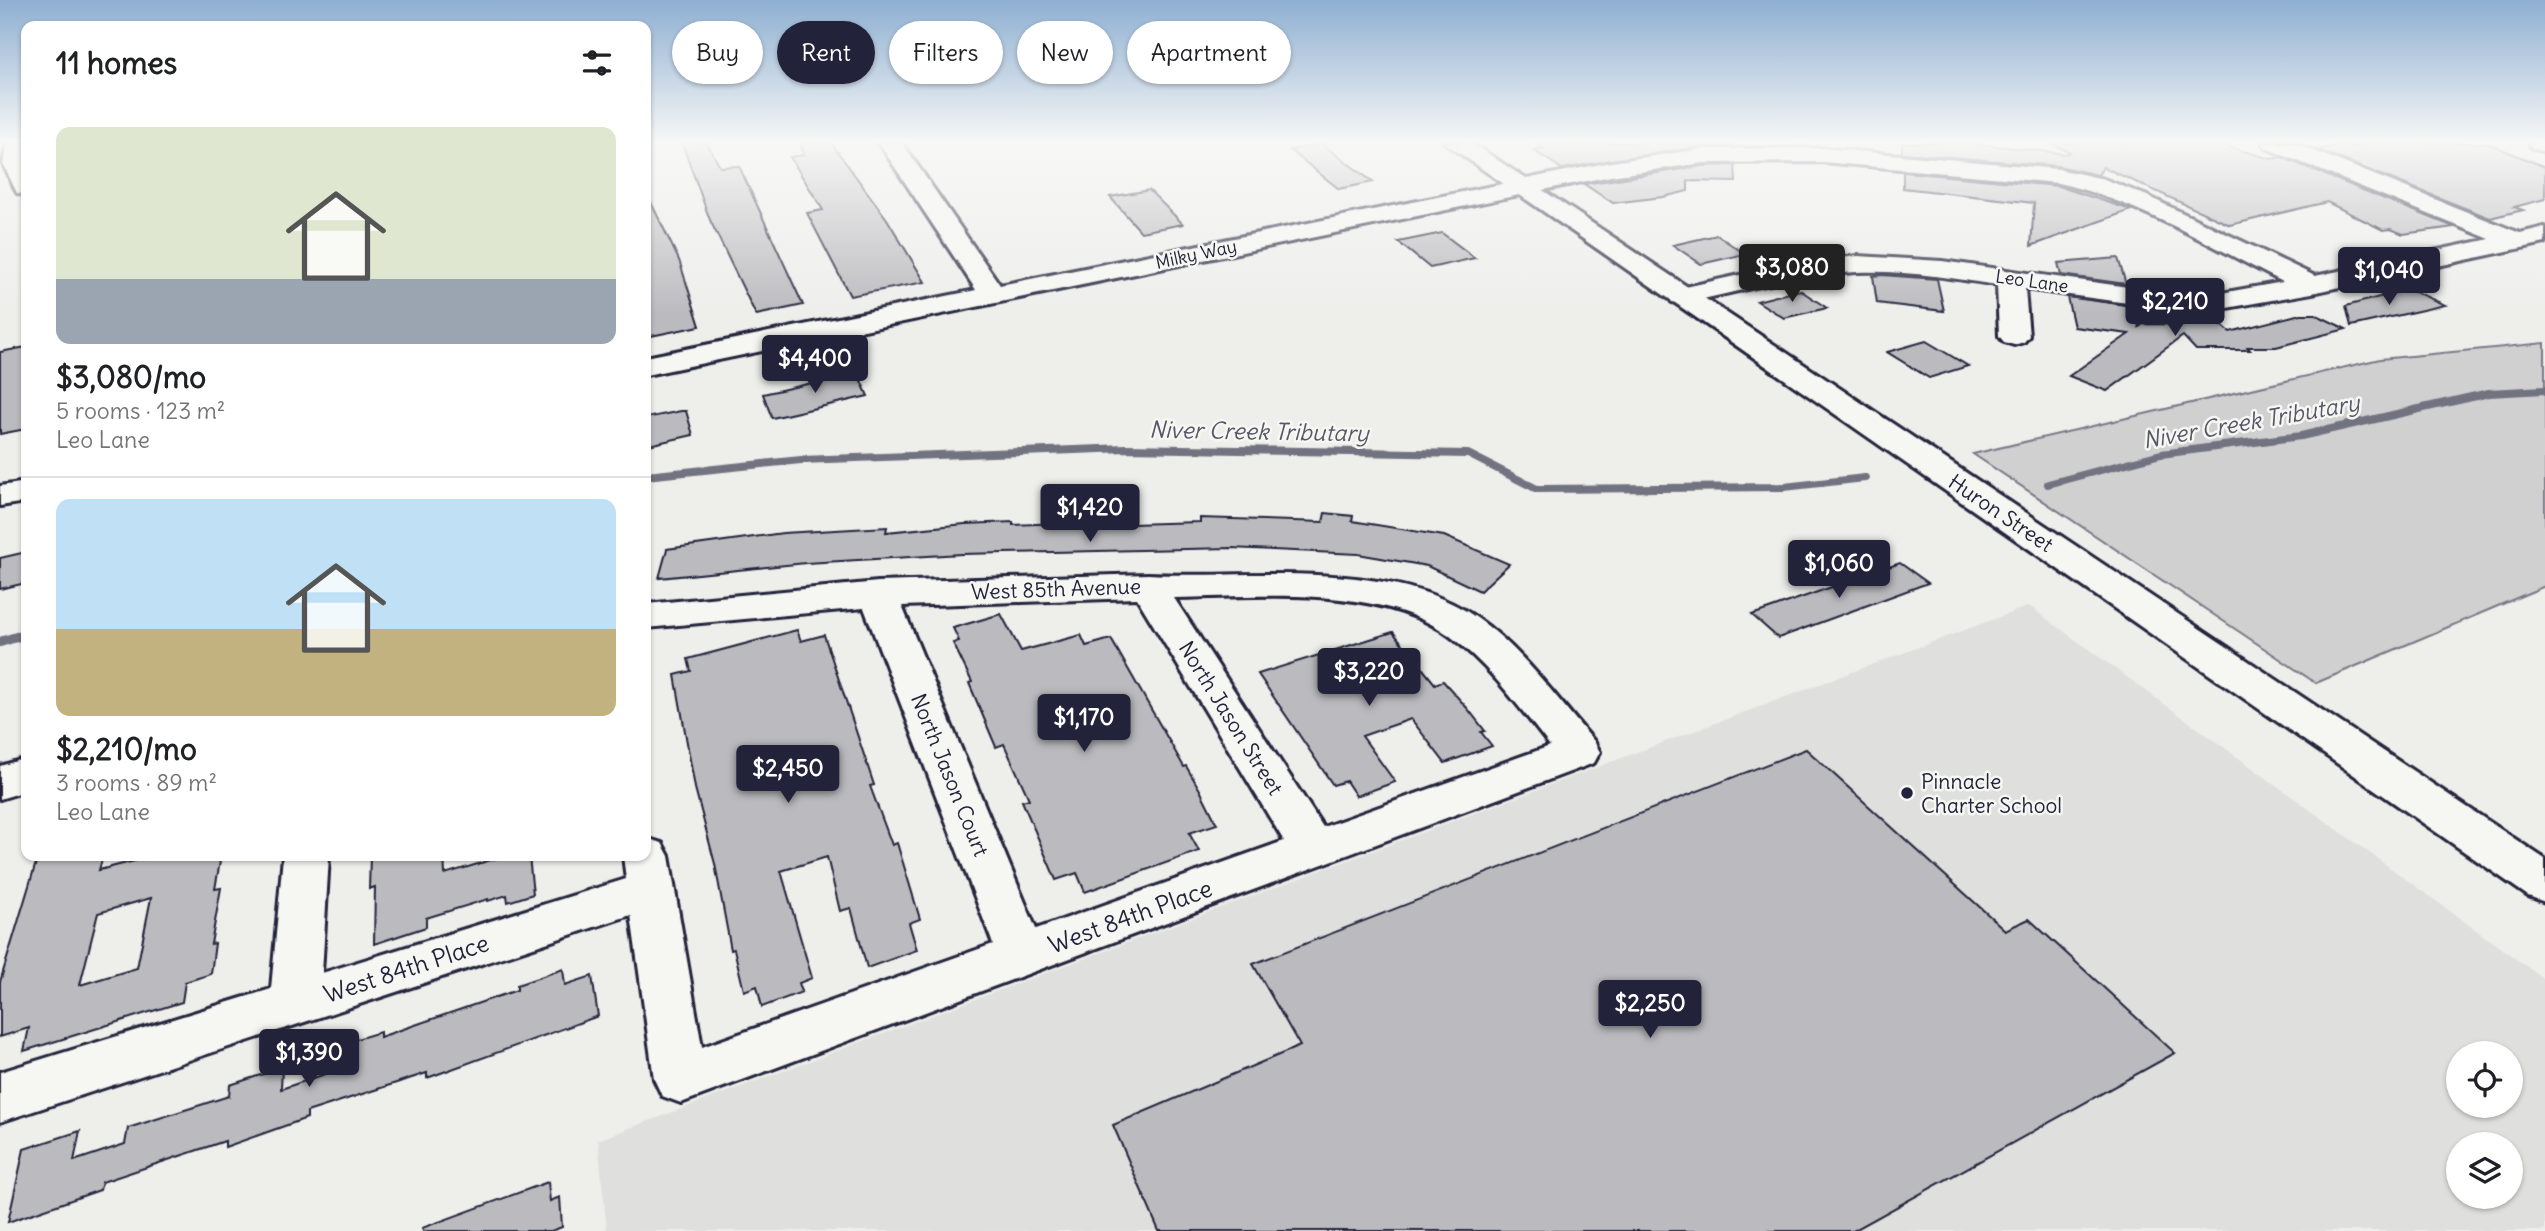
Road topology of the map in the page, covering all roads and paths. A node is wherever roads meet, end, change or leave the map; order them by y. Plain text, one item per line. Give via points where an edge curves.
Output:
1 (930, 200) edge
2 (1456, 200) edge
3 (1542, 200) edge
4 (2134, 200) edge
5 (2417, 200) edge
6 (2545, 234) edge
7 (2518, 241) junction
8 (2010, 278) junction
9 (2312, 285) junction
10 (993, 295) junction
11 (1682, 296) junction
12 (2014, 336) dead end
13 (651, 365) edge
14 (21, 493) edge
15 (0, 496) edge
16 (1148, 586) junction
17 (878, 594) junction
18 (651, 615) edge
19 (1579, 752) joint
20 (21, 776) edge
21 (0, 783) edge
22 (1314, 849) junction
23 (306, 861) edge
24 (648, 873) edge
25 (2545, 883) edge
26 (1022, 955) junction
27 (295, 1003) junction
28 (0, 1097) edge

1 - 10 street
2 - 10 street, Milky Way
3 - 11 street, Huron Street
4 - 9 street, Milky Way
5 - 7 street
6 - 7 street, Leo Lane
7 - 9 street, Leo Lane
8 - 9 street, Leo Lane via 2182,301 2221,301
8 - 11 street, Leo Lane via 1886,265 1836,265
8 - 12 street
10 - 13 street, Milky Way
11 - 25 street, Huron Street
14 - 15 street
16 - 17 street, West 85th Avenue
16 - 19 street, West 85th Avenue via 1262,586 1374,594 1413,602 1462,625 1503,664
16 - 22 street, North Jason Street
17 - 18 street, West 85th Avenue
17 - 26 street, North Jason Court
19 - 22 street, West 84th Place
20 - 21 street
22 - 26 street, West 84th Place
23 - 27 street
24 - 26 street, West 84th Place via 681,1079
24 - 27 street, West 84th Place
27 - 28 street, West 84th Place

